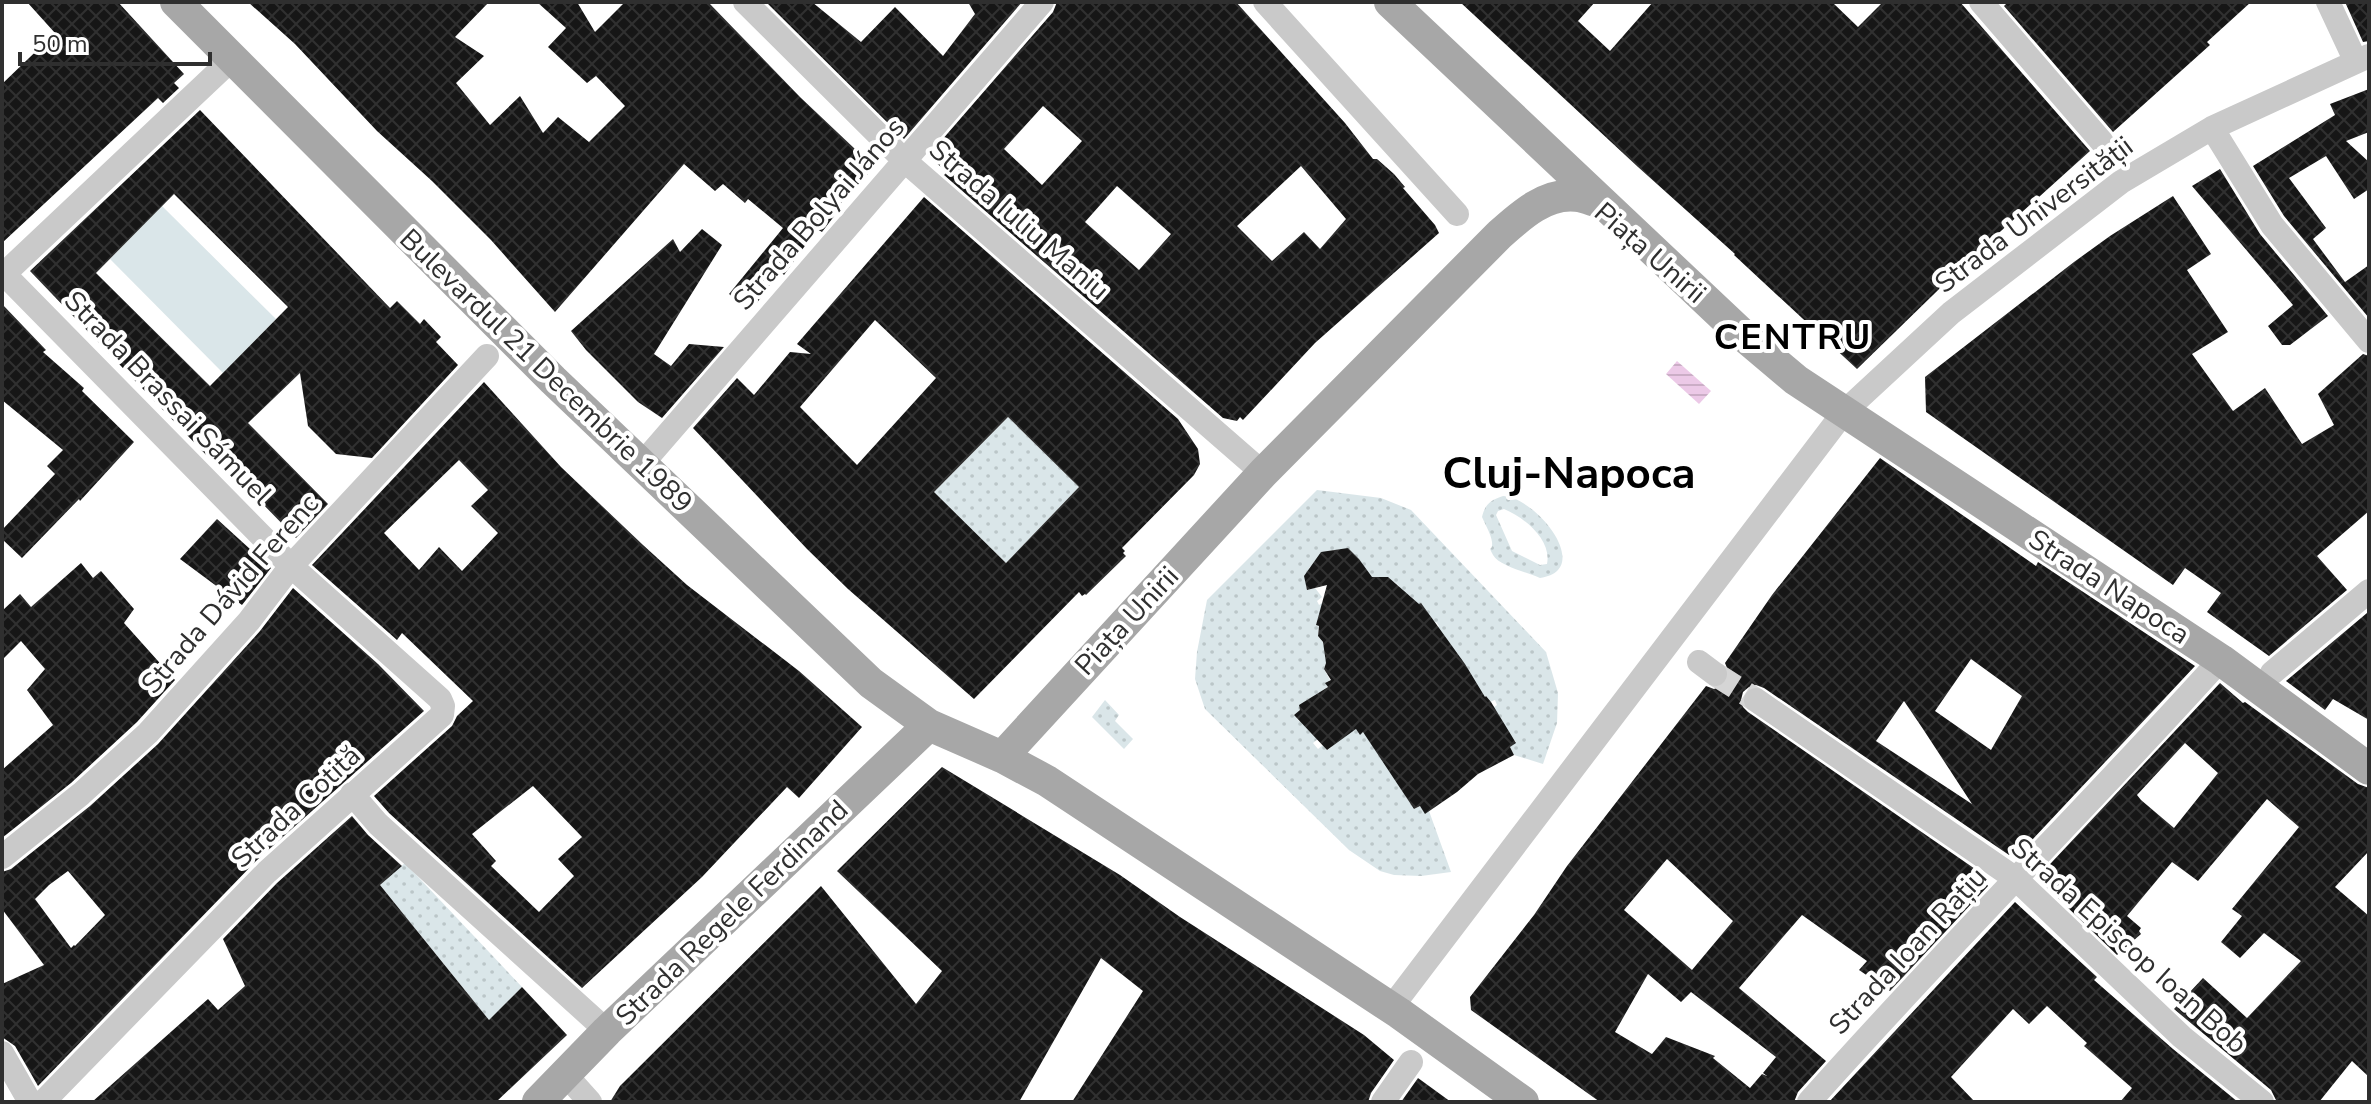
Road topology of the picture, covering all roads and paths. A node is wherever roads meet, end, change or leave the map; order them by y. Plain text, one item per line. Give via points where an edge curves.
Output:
1 (176, 2) edge
2 (745, 2) edge
3 (1042, 2) edge
4 (1265, 2) edge
5 (1390, 2) edge
6 (1981, 2) edge
7 (2328, 2) edge
8 (232, 59) junction
9 (2362, 59) edge
10 (2212, 128) junction
11 (2102, 142) dead end
12 (905, 161) junction
13 (1602, 203) junction
14 (1457, 214) dead end
15 (3, 274) edge
16 (2369, 341) edge
17 (487, 356) dead end
18 (1844, 412) junction
19 (641, 465) junction
20 (1263, 473) junction
21 (291, 566) junction
22 (2369, 591) edge
23 (2211, 670) dead end
24 (2272, 673) dead end
25 (1756, 700) tunnel mouth
26 (929, 725) junction
27 (1002, 757) junction
28 (2369, 769) edge
29 (352, 794) junction
30 (2, 857) edge
31 (2016, 879) junction
32 (1395, 1010) junction
33 (607, 1031) junction
34 (2, 1053) edge
35 (1411, 1062) dead end
36 (564, 1073) junction
37 (30, 1102) edge
38 (43, 1102) edge
39 (538, 1102) edge
40 (590, 1102) edge
41 (1383, 1102) edge
42 (1523, 1102) edge
43 (1809, 1102) edge
44 (2262, 1102) edge

1 - 8 main road, Bulevardul 21 Decembrie 1989
2 - 12 street, Strada Iuliu Maniu
3 - 12 street, Strada Bolyai János
4 - 14 street
5 - 13 main road
6 - 11 street
7 - 9 street
8 - 15 street
8 - 19 main road, Bulevardul 21 Decembrie 1989
9 - 10 street, Strada Universității
10 - 16 street via 2272,225
10 - 18 street, Strada Universității via 2121,182 1951,313
12 - 19 street, Strada Bolyai János
12 - 20 street, Strada Iuliu Maniu
13 - 18 main road, Piața Unirii via 1764,354
13 - 20 main road, Piața Unirii via 1576,196 1552,199 1524,213
15 - 21 street, Strada Brassai Sámuel
17 - 21 street, Strada Dávid Ferenc
18 - 28 main road, Strada Napoca via 2221,660
18 - 32 street
19 - 26 main road, Bulevardul 21 Decembrie 1989 via 871,683
20 - 27 main road, Piața Unirii
21 - 29 street, Strada Cotită via 443,706 442,715
21 - 30 street, Strada Dávid Ferenc via 148,733
22 - 24 street
23 - 31 street, Strada Ioan Rațiu
25 - 31 street, Strada Episcop Ioan Bob
26 - 27 main road
26 - 33 main road, Strada Regele Ferdinand
27 - 32 main road via 1047,781
29 - 33 street via 378,824
29 - 38 street, Strada Cotită via 267,872
31 - 43 street, Strada Ioan Rațiu
31 - 44 street, Strada Episcop Ioan Bob via 2182,1037
32 - 42 main road
33 - 36 main road, Strada Regele Ferdinand
34 - 37 street
35 - 41 street
36 - 39 main road, Strada Regele Ferdinand
36 - 40 street

